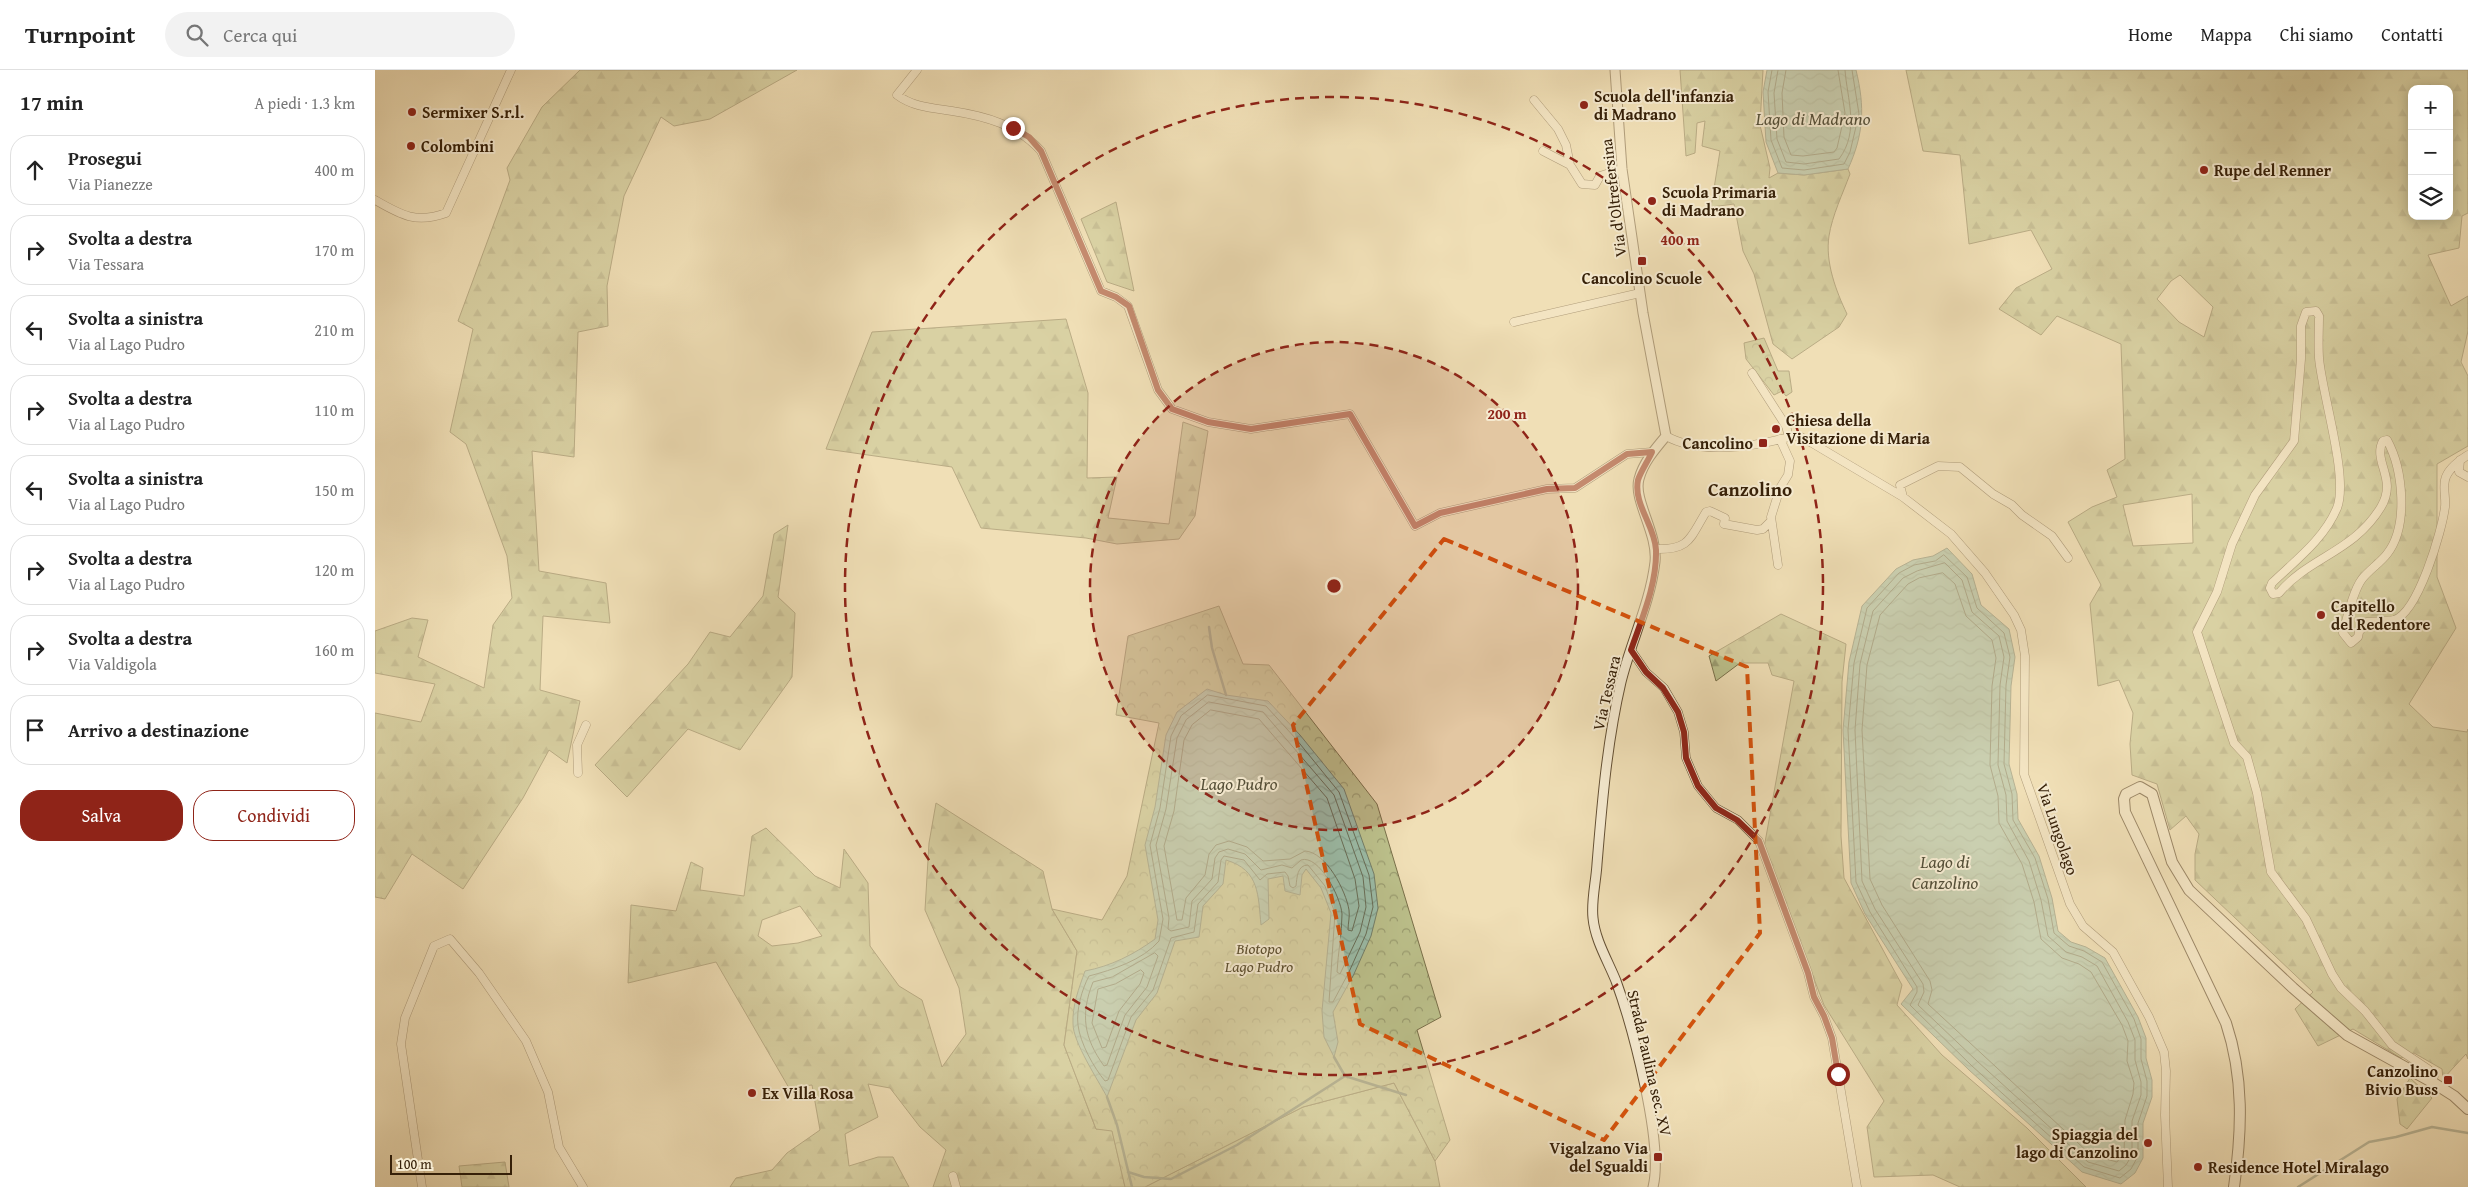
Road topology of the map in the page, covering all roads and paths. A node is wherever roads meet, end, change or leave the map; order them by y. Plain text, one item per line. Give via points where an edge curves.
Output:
1 (511, 70) edge
2 (917, 70) edge
3 (1615, 70) edge
4 (1534, 100) dead end
5 (1543, 151) dead end
6 (1569, 165) junction
7 (1622, 169) junction
8 (375, 200) edge
9 (1640, 293) junction
10 (1514, 322) dead end
11 (1753, 373) dead end
12 (1666, 436) junction
13 (1789, 437) junction
14 (1780, 439) junction
15 (1652, 452) junction
16 (2468, 455) edge
17 (2460, 460) junction
18 (2468, 477) edge
19 (1903, 497) junction
20 (1771, 522) junction
21 (1656, 549) junction
22 (2068, 558) dead end
23 (1778, 564) dead end
24 (1631, 650) junction
25 (586, 725) dead end
26 (578, 773) dead end
27 (1593, 919) joint
28 (2432, 1082) junction
29 (2468, 1109) edge
30 (953, 1176) dead end
31 (1655, 1184) edge
32 (422, 1187) edge
33 (583, 1187) edge
34 (956, 1187) edge
35 (1857, 1187) edge
36 (2168, 1187) edge
37 (2234, 1187) edge

1 - 8 street via 446,213 430,219 402,216
2 - 15 street via 897,95 908,103 969,113 1013,128 1029,137 1041,151 1101,291 1129,306 1158,390 1172,409 1208,422 1251,429 1350,414 1415,526 1440,513 1547,489 1575,488 1627,454
3 - 7 street, Via d'Oltrefersina
4 - 6 street via 1558,130
5 - 6 street
6 - 7 street via 1586,186 1595,185 1600,176
7 - 9 street, Via d'Oltrefersina
9 - 10 street
9 - 12 street, Via d'Oltrefersina
11 - 13 street via 1786,426
12 - 14 street via 1707,448
12 - 15 street, Via Tessara
13 - 14 street
13 - 19 street, Via Lungolago via 1799,436
14 - 20 street via 1790,462
15 - 21 street, Via Tessara via 1639,479 1638,496
16 - 17 street
17 - 18 street via 2459,472
17 - 28 street via 2445,480 2441,526 2419,593 2399,617 2367,622 2351,642 2343,633 2361,580 2388,553 2397,532 2403,500 2387,440 2380,445 2389,490 2382,506 2359,535 2303,571 2279,593 2273,594 2272,583 2305,553 2325,529 2337,507 2341,484 2319,358 2319,316 2315,311 2306,312 2301,326 2294,441 2255,495 2232,544 2217,592 2197,632 2234,743 2247,757 2271,872 2306,919 2341,988 2365,1011 2392,1045 2435,1076
19 - 22 street via 1900,485 1938,466 1960,467 2052,536
19 - 36 street, Via Lungolago via 1965,548 2014,615 2021,630 2025,656 2024,774 2070,904 2083,926 2113,952 2149,1017 2164,1052
20 - 21 street via 1757,530 1723,524 1725,518 1710,511 1706,512 1683,546
20 - 23 street
21 - 24 street, Via Tessara via 1651,591
24 - 27 street, Via Tessara via 1621,681 1603,788
24 - 35 street via 1646,672 1663,688 1678,712 1686,758 1698,786 1716,808 1737,820 1759,841 1814,997 1832,1038
25 - 26 street via 577,745
27 - 31 street, Strada Paulina sec. XV via 1616,981 1643,1085 1655,1149
28 - 29 main road
28 - 37 main road via 2347,1035 2189,890 2172,862 2153,794 2140,787 2133,789 2124,799 2125,812 2226,1023 2235,1051 2240,1127
30 - 34 street
32 - 33 street via 401,1044 405,1018 434,946 450,939 484,980 526,1041 548,1092 559,1147

